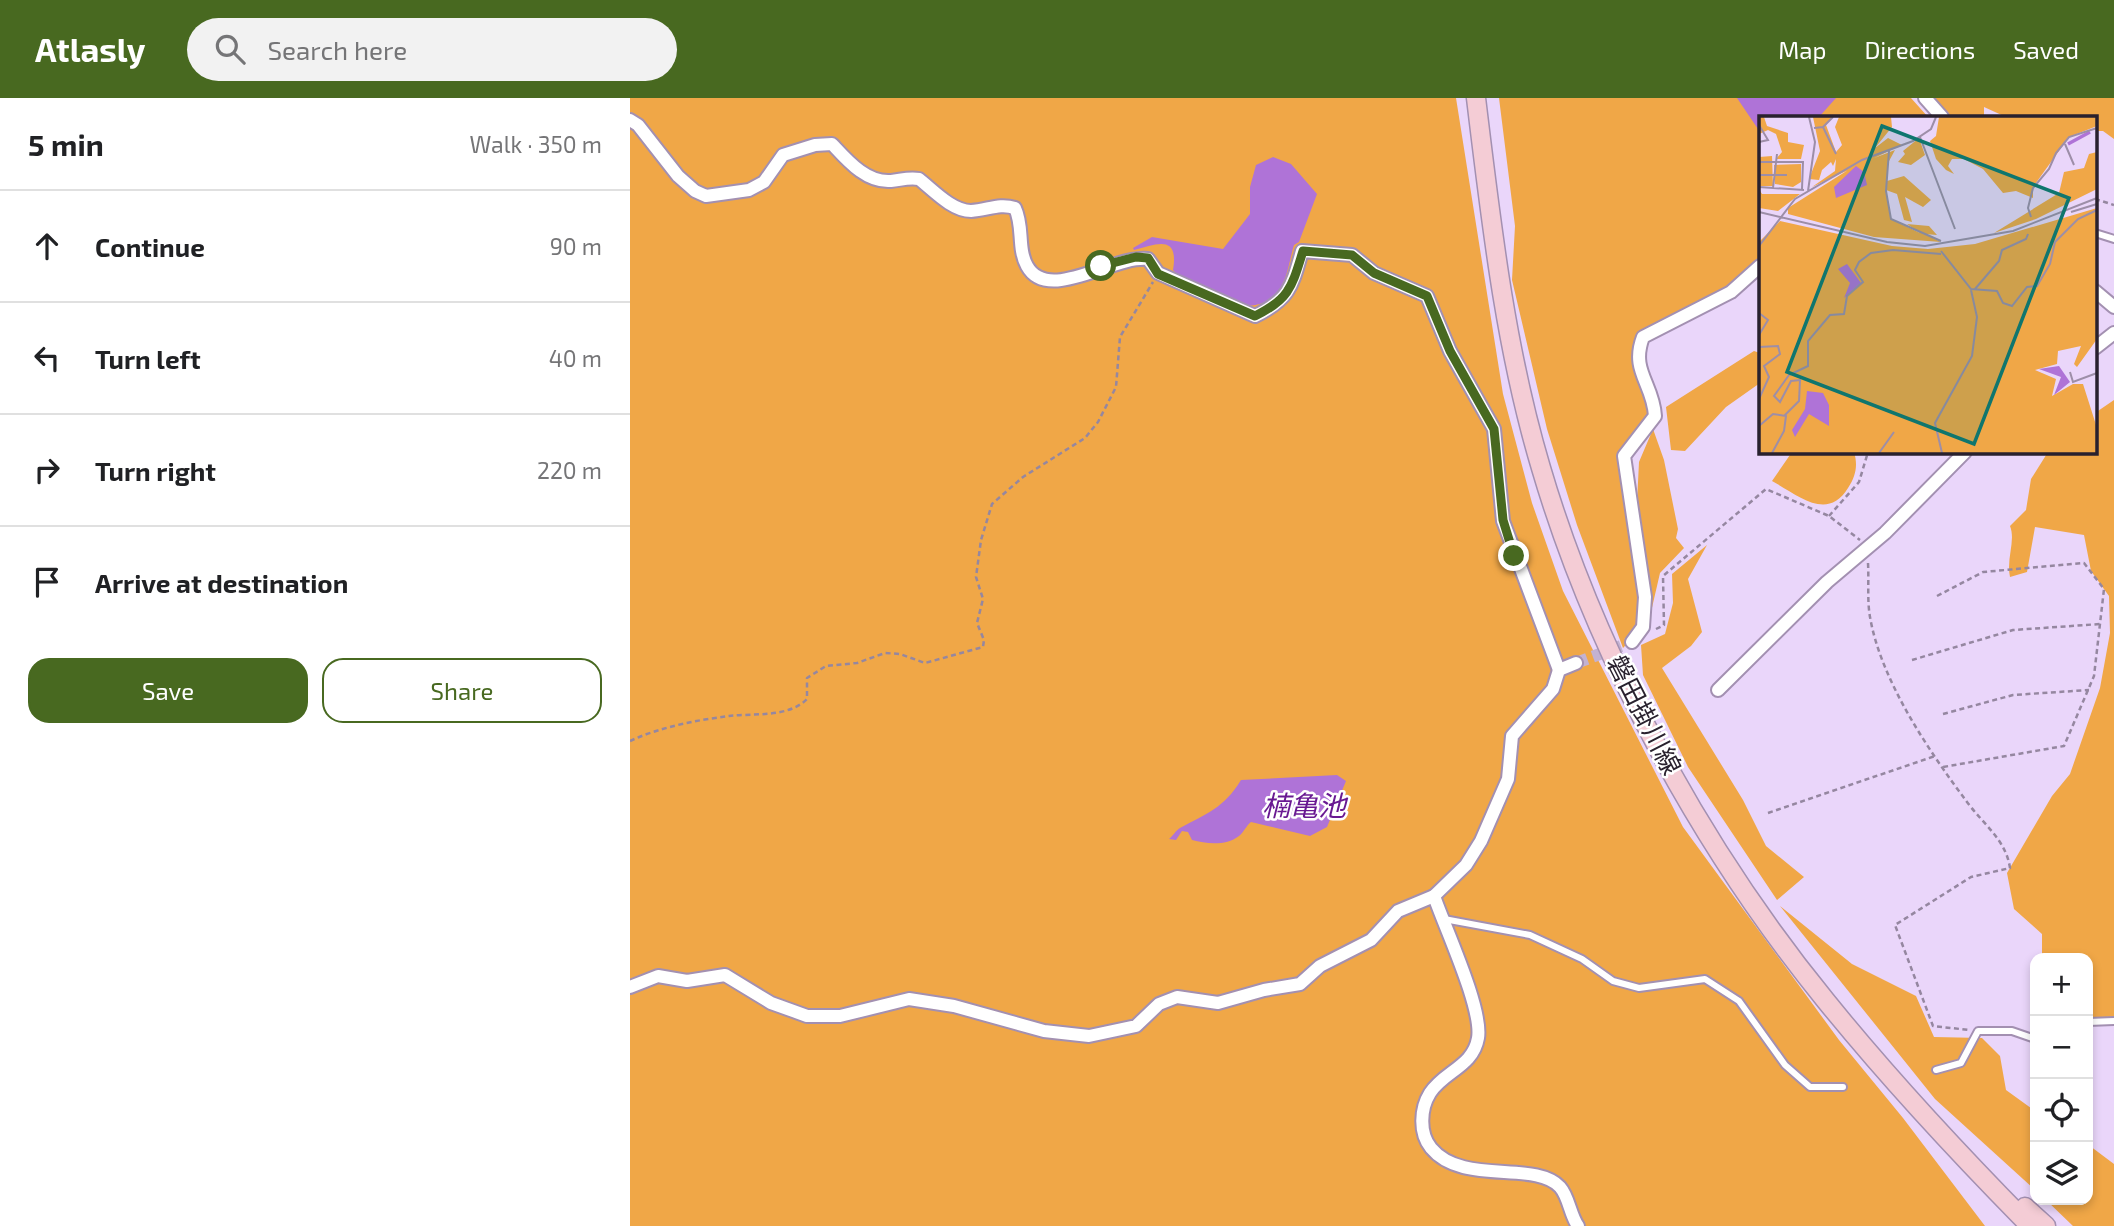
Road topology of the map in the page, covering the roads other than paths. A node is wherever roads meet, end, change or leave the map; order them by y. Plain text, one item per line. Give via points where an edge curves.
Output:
1 (1476, 98) edge
2 (1925, 98) edge
3 (1941, 116) edge
4 (630, 120) edge
5 (2096, 233) edge
6 (2114, 239) edge
7 (1759, 267) edge
8 (2096, 292) edge
9 (2114, 307) edge
10 (2114, 333) edge
11 (2096, 347) edge
12 (1964, 453) edge
13 (1633, 641) road end
14 (1576, 663) tunnel mouth
15 (1559, 670) junction
16 (1718, 690) dead end
17 (1434, 896) junction
18 (1442, 919) junction
19 (630, 987) edge
20 (2093, 1021) edge
21 (2114, 1021) edge
22 (2030, 1037) edge
23 (1936, 1070) dead end
24 (1843, 1087) dead end
25 (1940, 1134) junction
26 (1578, 1226) edge
27 (2013, 1226) edge
28 (2030, 1226) edge
29 (2046, 1226) edge

1 - 25 main road, 磐田掛川線 via 1513,359 1572,566 1656,746 1723,859 1824,999
2 - 3 street
4 - 15 street via 678,176 706,196 749,190 764,182 783,155 832,144 852,166 873,178 888,182 919,179 956,207 970,211 1003,204 1015,208 1021,220 1021,253 1029,270 1049,281 1067,282 1101,266 1148,258 1158,274 1255,316 1278,305 1291,289 1303,251 1352,255 1374,273 1427,296 1450,351 1494,429 1503,520
5 - 6 lane
7 - 13 street via 1731,292 1643,337 1637,353 1639,372 1654,397 1655,416 1624,456 1645,597 1643,627
8 - 9 street
10 - 11 street
12 - 16 street
14 - 15 street
15 - 17 street via 1553,689 1512,736 1508,779 1481,841 1466,865
17 - 18 street
17 - 19 street via 1398,911 1371,940 1320,966 1300,985 1218,1003 1177,997 1159,1004 1136,1026 1089,1036 1044,1031 954,1006 909,999 840,1016 807,1016 771,1003 725,975 687,981 658,976
18 - 24 lane via 1530,935 1582,959 1613,981 1639,988 1705,979 1739,1001 1785,1065 1810,1087
18 - 26 street via 1462,963 1479,1036 1472,1056 1430,1092 1422,1116 1423,1137 1443,1161 1544,1178 1561,1187
20 - 21 lane
22 - 23 lane via 2012,1031 1978,1031 1961,1063
25 - 27 main road
25 - 28 main road, 磐田掛川線
25 - 29 main road

